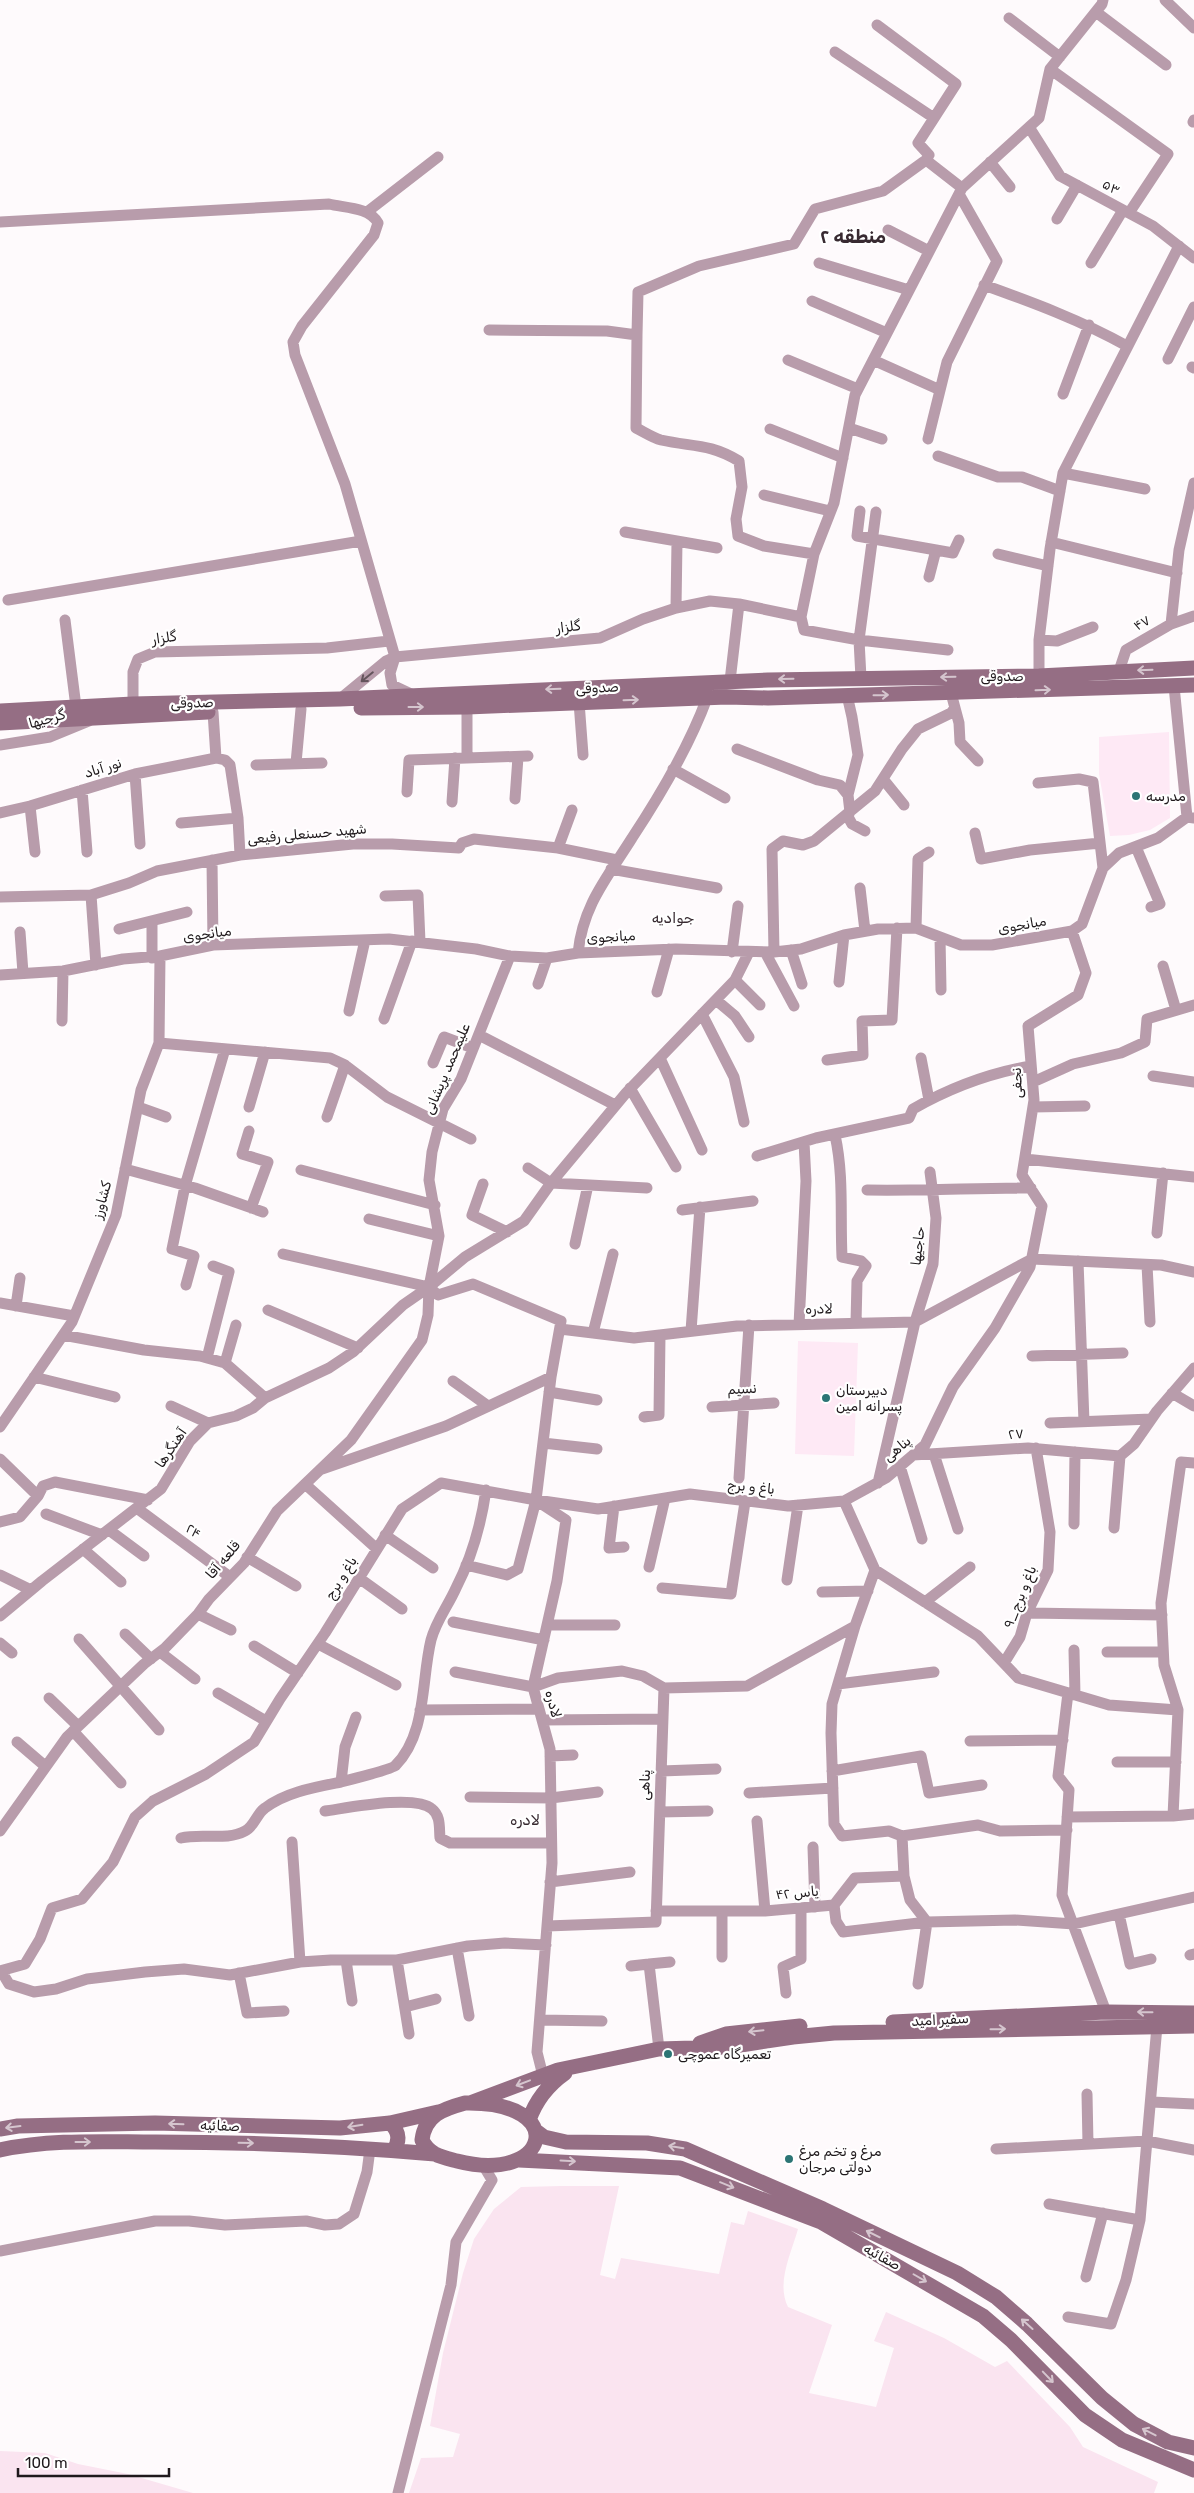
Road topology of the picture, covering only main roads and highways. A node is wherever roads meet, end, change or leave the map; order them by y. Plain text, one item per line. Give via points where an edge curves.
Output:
1 (1194, 668) edge
2 (709, 682) junction
3 (730, 682) junction
4 (1194, 685) edge
5 (727, 697) junction
6 (707, 698) junction
7 (0, 711) edge
8 (0, 723) edge
9 (1194, 2013) edge
10 (1194, 2026) edge
11 (688, 2047) junction
12 (569, 2070) junction
13 (470, 2103) junction
14 (438, 2112) junction
15 (155, 2123) junction
16 (390, 2123) junction
17 (532, 2125) junction
18 (0, 2129) edge
19 (155, 2142) junction
20 (0, 2150) edge
21 (394, 2150) junction
22 (435, 2154) junction
23 (519, 2160) junction
24 (1194, 2448) edge
25 (1194, 2470) edge

1 -> 3 main road, صدوقی via 1039,676
2 - 3 main road, صدوقی
2 - 6 main road
2 -> 7 main road, صدوقی
3 - 5 main road
5 -> 4 main road, صدوقی
5 - 6 main road, صدوقی
8 -> 6 main road, صدوقی via 302,708 467,707
9 -> 11 main road, سفیر امید via 1106,2012 796,2026 726,2034
11 -> 10 main road, سفیر امید via 728,2047 834,2033
11 - 12 main road, سفیر امید via 659,2049
12 -> 13 main road, سفیر امید via 558,2070
12 - 17 main road via 550,2084 532,2110
13 - 14 main road, صفائیه
13 - 17 main road, صفائیه via 500,2105
14 - 16 main road, صفائیه
14 - 22 main road via 428,2120 422,2140 427,2150
16 -> 15 main road, صفائیه via 340,2128
15 -> 18 main road, صفائیه
15 - 19 main road
16 - 21 main road via 398,2139
17 - 23 main road via 536,2145
24 -> 17 main road, صفائیه via 1168,2442 1134,2424 1102,2398 1027,2324 996,2298 957,2274 823,2209 685,2149 646,2143 566,2142 544,2136
20 -> 19 main road, صفائیه via 72,2142
19 -> 21 main road, صفائیه via 279,2143
21 - 22 main road, صفائیه
22 - 23 main road, صفائیه via 483,2165
23 -> 25 main road, صفائیه via 680,2168 821,2222 983,2316 1084,2415 1122,2440

